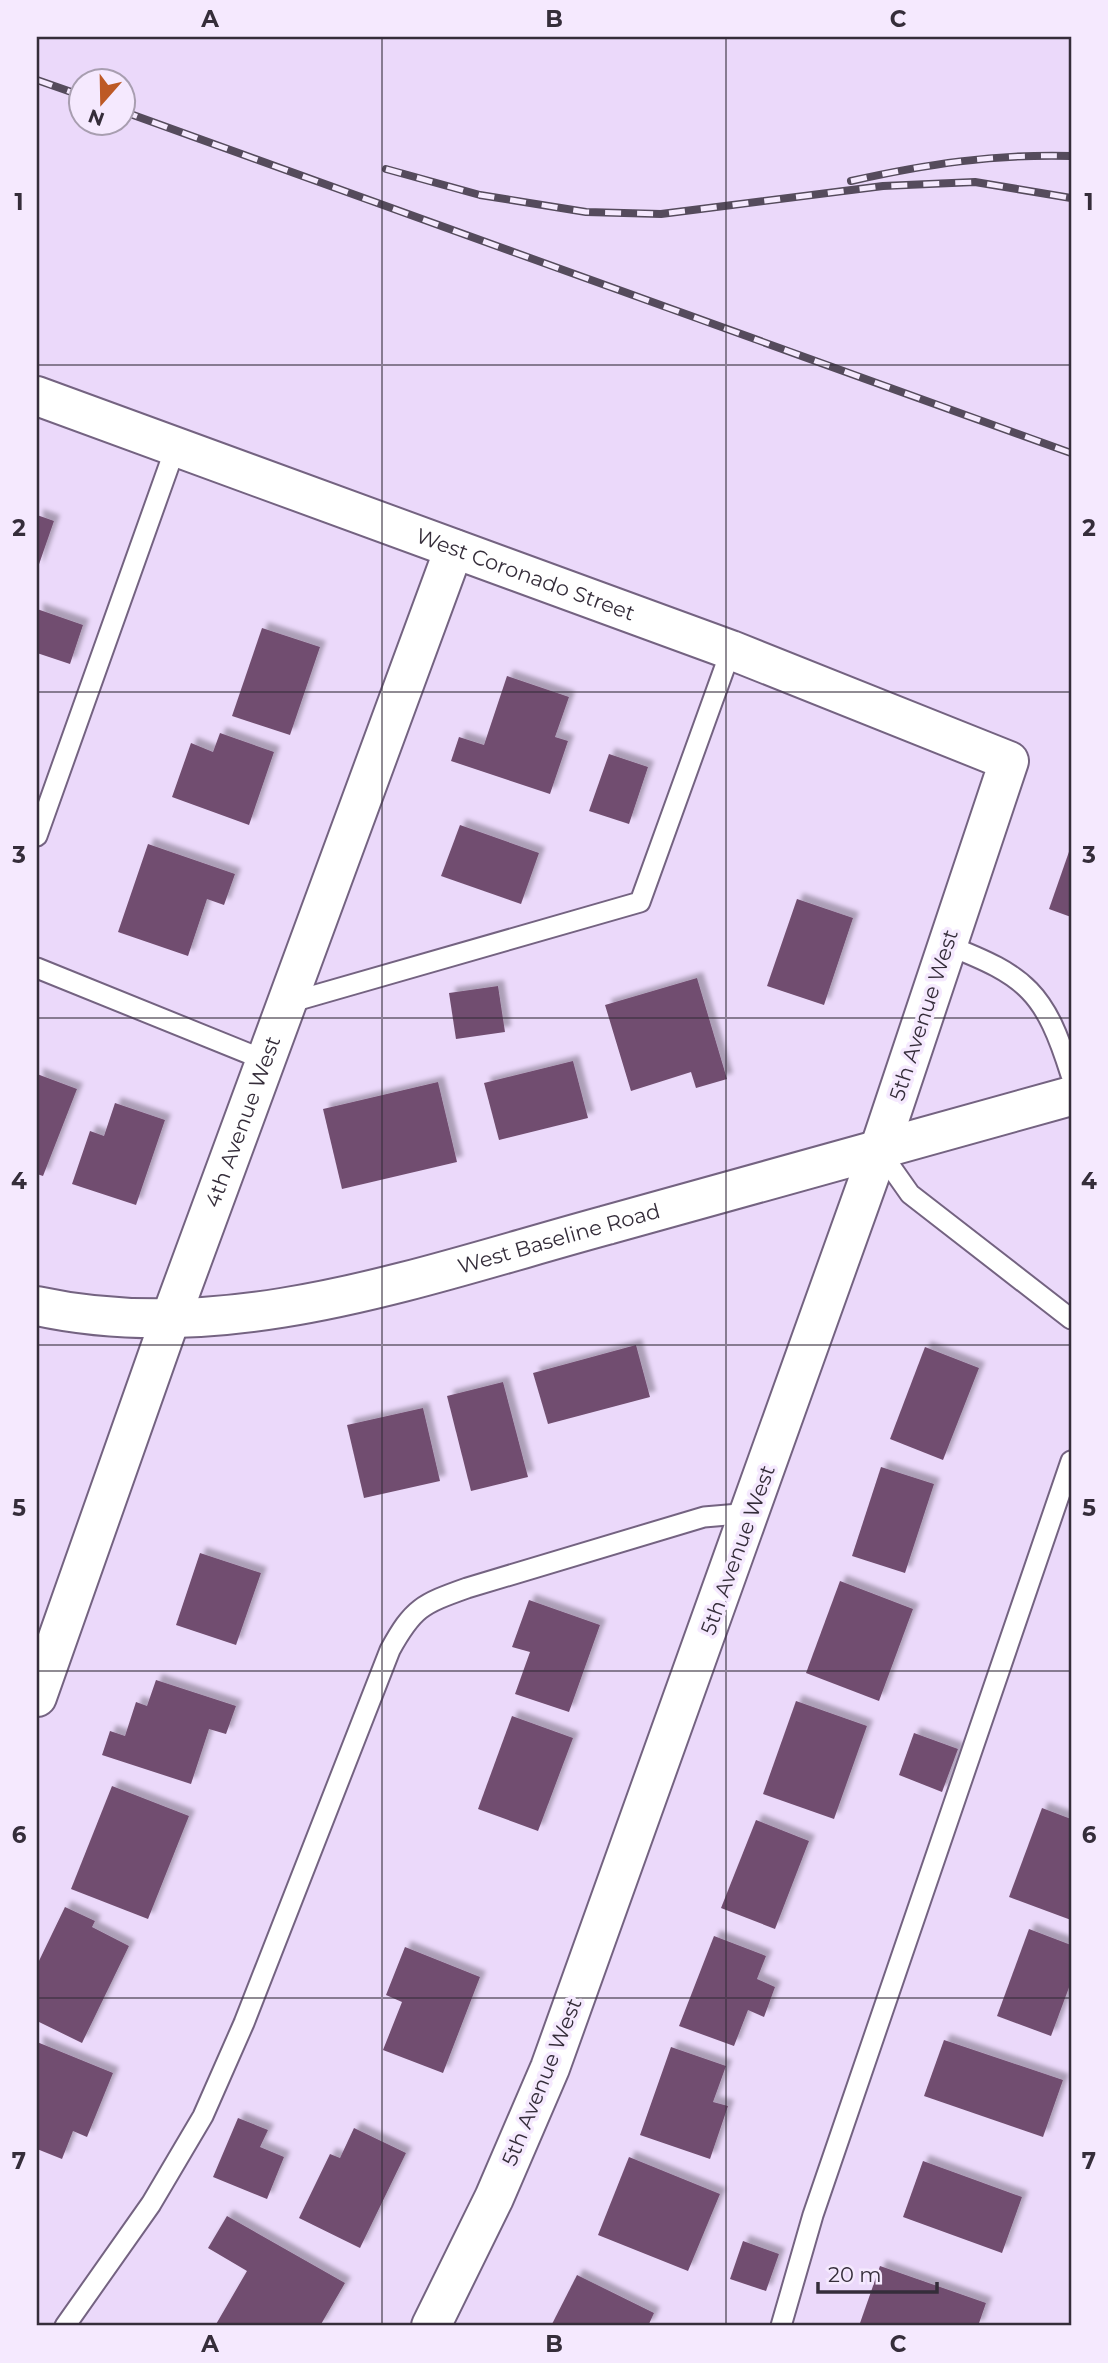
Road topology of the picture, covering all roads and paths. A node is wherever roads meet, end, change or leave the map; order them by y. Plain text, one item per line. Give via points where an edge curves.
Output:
1 (37, 396) edge
2 (176, 446) junction
3 (454, 549) junction
4 (731, 650) junction
5 (1009, 761) joint
6 (37, 836) edge
7 (947, 945) junction
8 (37, 968) edge
9 (288, 1003) junction
10 (267, 1061) junction
11 (1071, 1075) edge
12 (1071, 1096) edge
13 (879, 1150) junction
14 (37, 1306) edge
15 (1071, 1319) edge
16 (170, 1320) junction
17 (1071, 1461) edge
18 (751, 1513) junction
19 (40, 1680) edge
20 (65, 2326) edge
21 (431, 2326) edge
22 (780, 2326) edge

1 - 2 street, West Coronado Street
2 - 3 street, West Coronado Street
2 - 6 lane
3 - 4 street, West Coronado Street
3 - 9 street, 4th Avenue West
4 - 5 street, West Coronado Street
4 - 9 lane via 640,902
5 - 7 street, 5th Avenue West
7 - 11 lane via 1011,973 1036,996 1058,1032
7 - 13 street, 5th Avenue West
8 - 10 lane
9 - 10 street, 4th Avenue West
10 - 16 street, 4th Avenue West
12 - 13 street, West Baseline Road
13 - 15 lane via 909,1194
13 - 16 street, West Baseline Road via 325,1303
13 - 18 street, 5th Avenue West
14 - 16 street, West Baseline Road
16 - 19 street, 4th Avenue West
17 - 22 lane via 813,2215
18 - 20 lane via 704,1517 467,1588 428,1602 407,1620 390,1650 203,2116 151,2204
18 - 21 street, 5th Avenue West via 550,2068 494,2198

